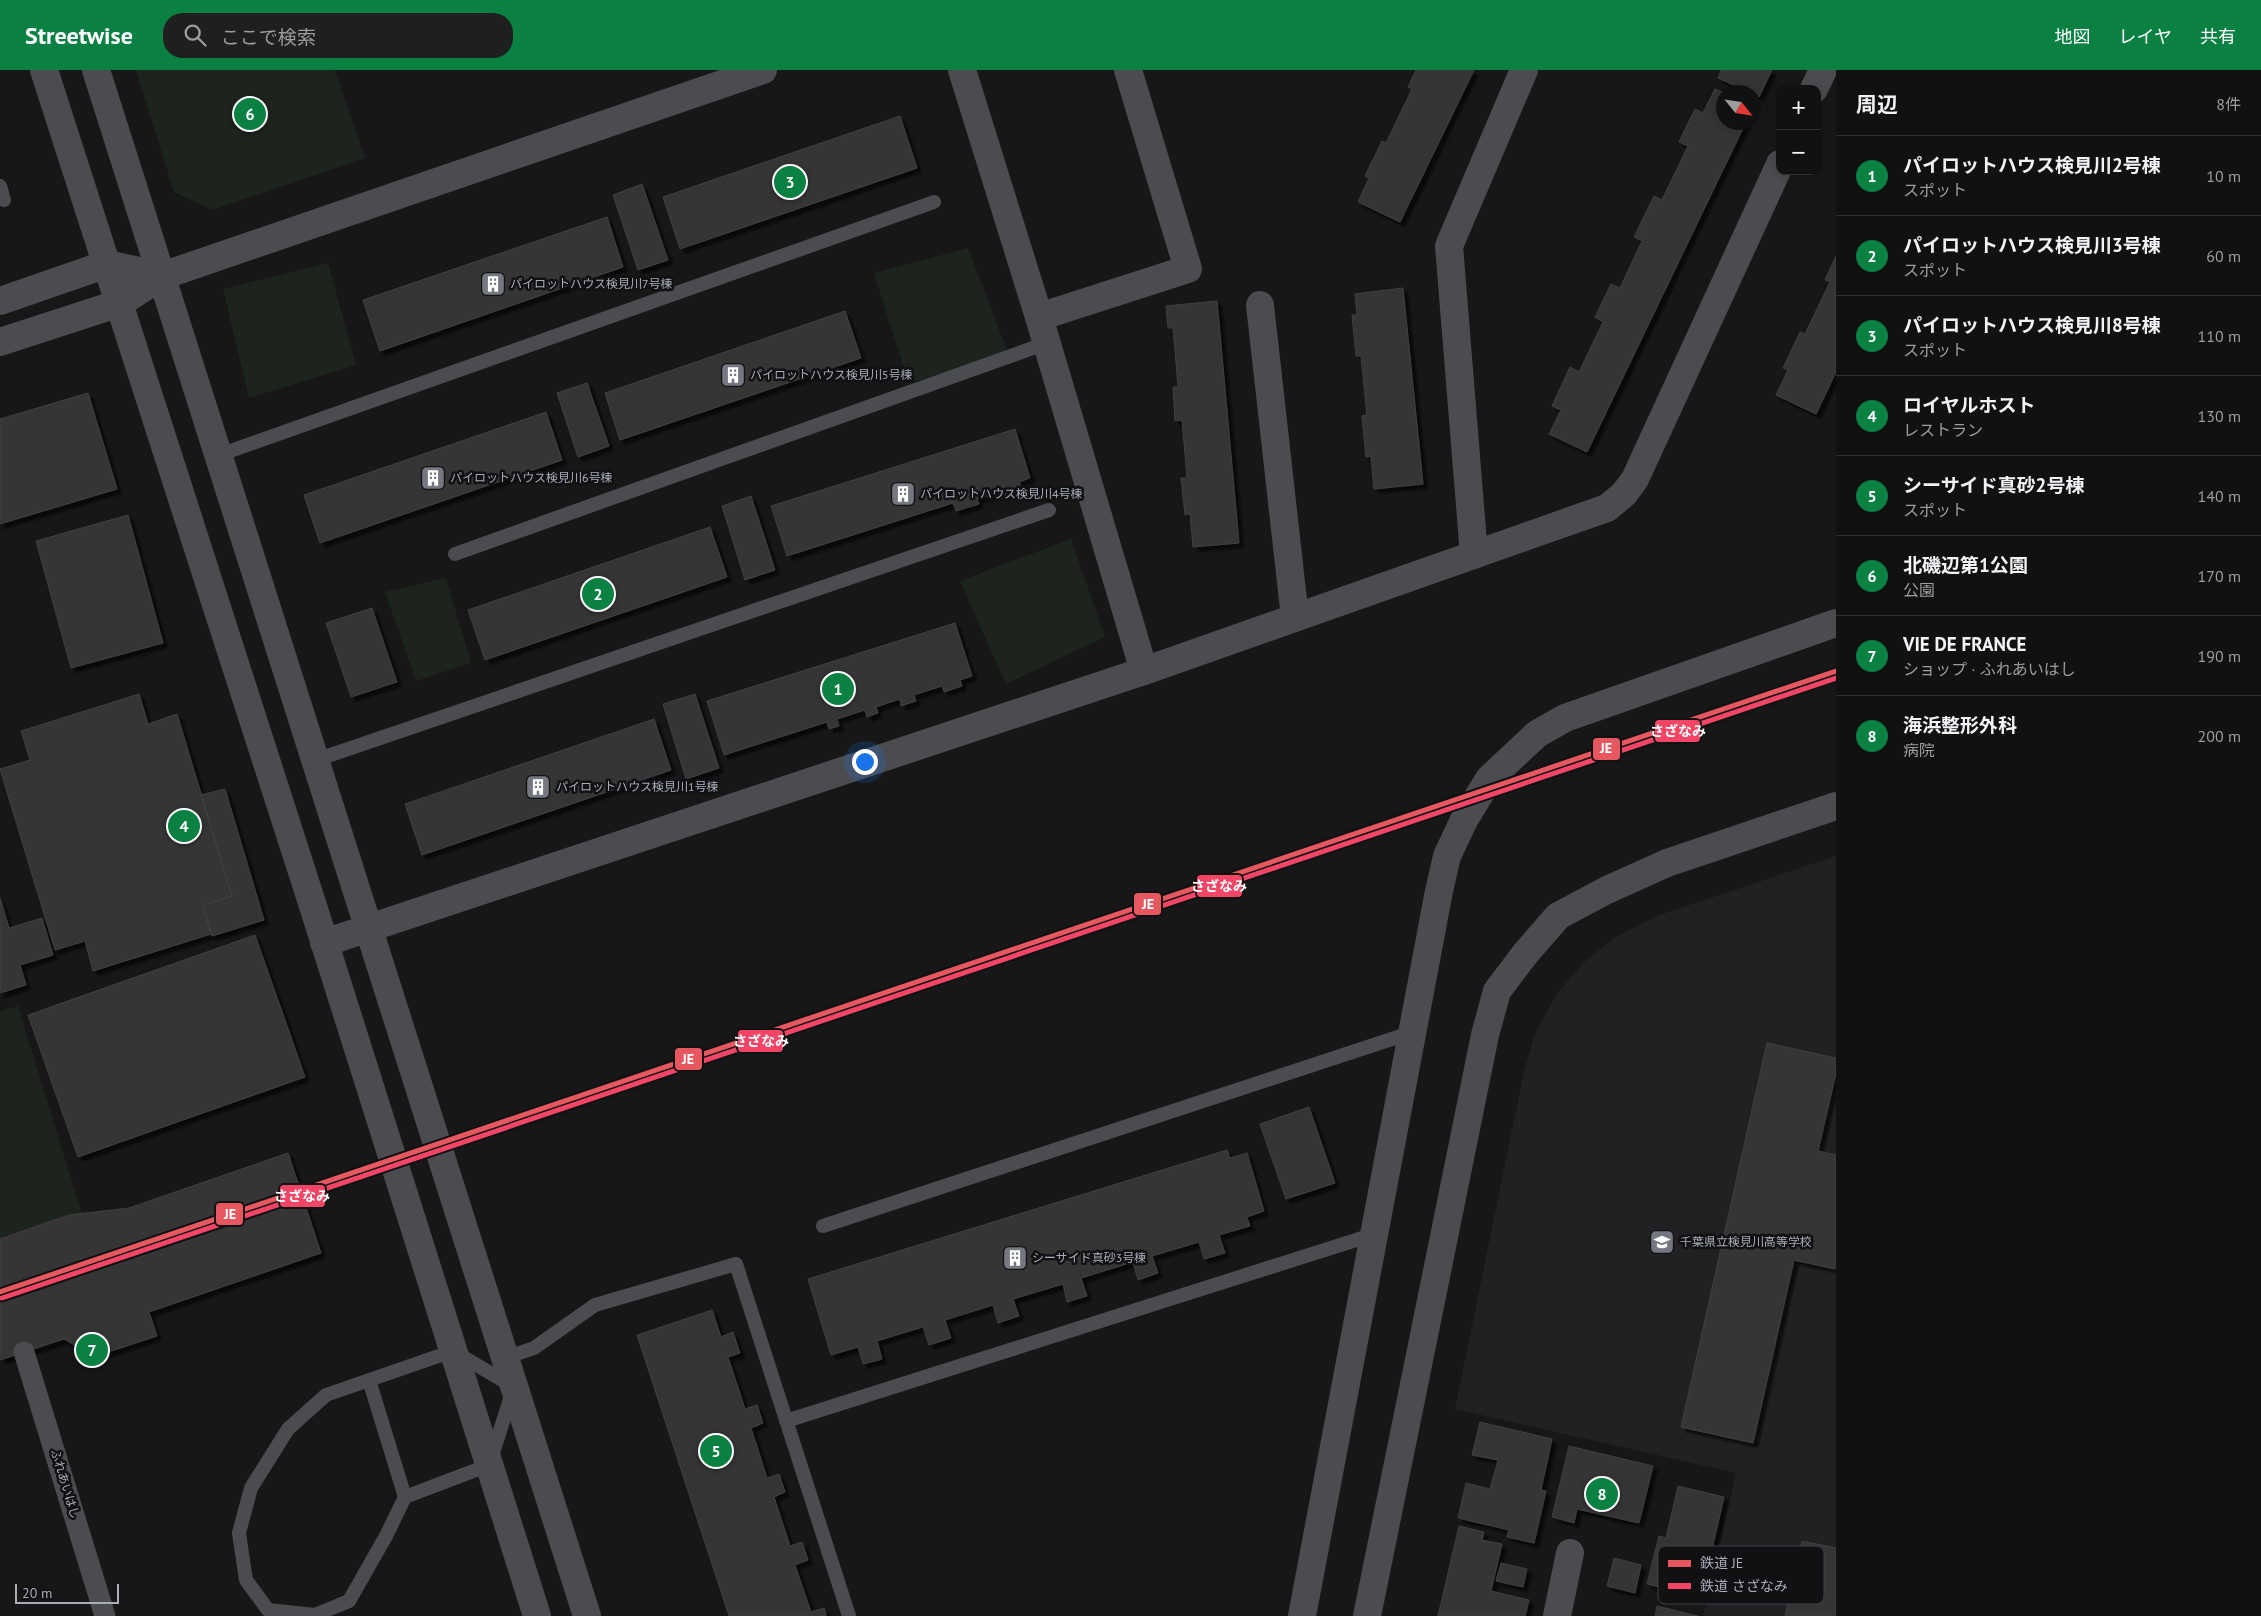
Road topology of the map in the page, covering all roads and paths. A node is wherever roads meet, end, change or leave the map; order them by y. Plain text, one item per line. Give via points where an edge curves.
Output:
1 (44, 70) edge
2 (96, 70) edge
3 (763, 70) edge
4 (962, 70) edge
5 (1128, 70) edge
6 (1524, 70) edge
7 (1823, 70) edge
8 (1816, 85) edge
9 (1776, 173) edge
10 (0, 186) edge
11 (4, 200) dead end
12 (934, 202) dead end
13 (107, 264) junction
14 (162, 276) junction
15 (0, 301) edge
16 (120, 303) junction
17 (1260, 306) dead end
18 (1039, 317) junction
19 (0, 342) edge
20 (1046, 343) junction
21 (219, 455) junction
22 (1049, 510) dead end
23 (456, 554) dead end
24 (1474, 555) junction
25 (1295, 618) junction
26 (1836, 623) edge
27 (1144, 671) junction
28 (316, 760) junction
29 (1836, 806) edge
30 (369, 927) junction
31 (324, 943) junction
32 (1412, 1032) junction
33 (823, 1226) dead end
34 (1374, 1234) junction
35 (453, 1351) junction
36 (24, 1352) dead end
37 (505, 1358) junction
38 (369, 1380) junction
39 (514, 1387) junction
40 (786, 1422) junction
41 (489, 1465) junction
42 (405, 1497) junction
43 (1570, 1553) dead end
44 (105, 1616) edge
45 (536, 1616) edge
46 (587, 1616) edge
47 (849, 1616) edge
48 (1302, 1616) edge
49 (1367, 1616) edge
50 (1557, 1616) edge

1 - 13 street
2 - 14 street
3 - 14 street
4 - 18 street
5 - 18 street via 1188,269
6 - 24 street via 1449,246
7 - 8 street
9 - 24 street via 1635,479 1624,494 1607,508
10 - 11 lane
12 - 21 lane
13 - 14 street
13 - 15 street
13 - 16 street
14 - 16 street
14 - 21 street
16 - 19 street
16 - 31 street
17 - 25 street
18 - 20 street
20 - 23 lane
20 - 27 street
21 - 28 street
22 - 28 lane
24 - 25 street
25 - 27 street
26 - 32 street via 1565,718 1537,734 1507,761 1489,779 1447,856
27 - 30 street
28 - 30 street
29 - 49 street via 1667,863 1558,916 1497,992 1485,1035
30 - 31 street
30 - 37 street
31 - 35 street
32 - 33 lane
32 - 34 street
34 - 40 lane
34 - 48 street
35 - 38 lane
35 - 39 lane
35 - 41 street
36 - 44 street, ふれあいはし
37 - 39 street
37 - 40 lane via 534,1348 595,1306 736,1264
38 - 42 lane
38 - 42 lane via 326,1395 288,1429 251,1488 239,1533 246,1580 268,1610 315,1615 349,1601
39 - 41 lane
39 - 46 street
40 - 47 lane
41 - 42 lane
41 - 45 street
43 - 50 street

